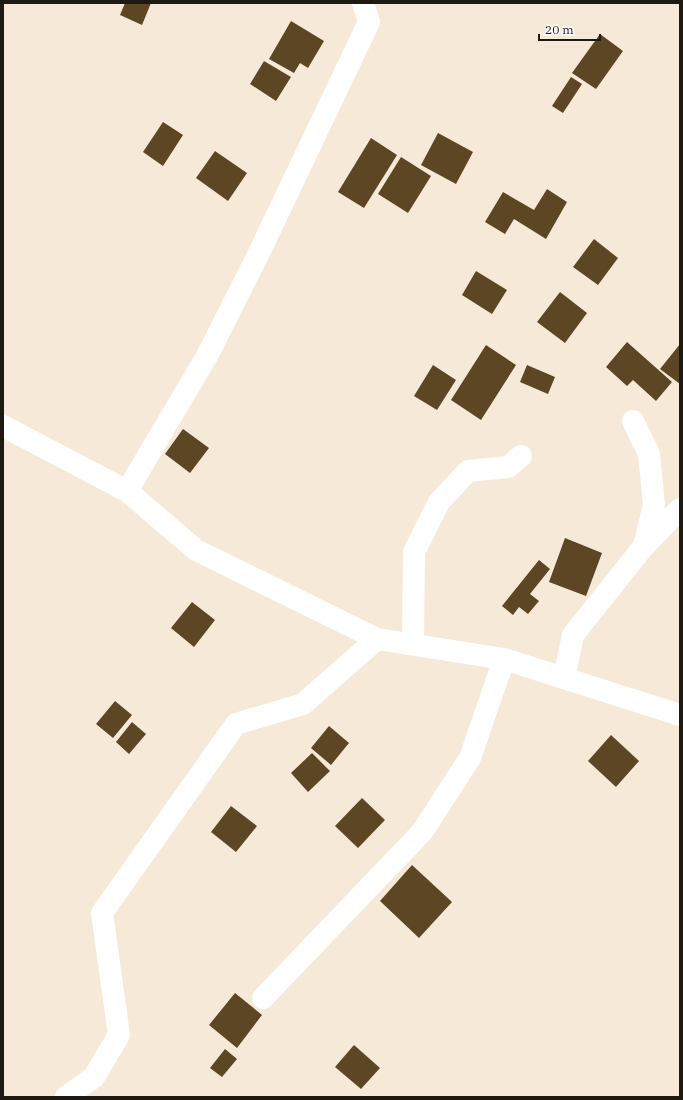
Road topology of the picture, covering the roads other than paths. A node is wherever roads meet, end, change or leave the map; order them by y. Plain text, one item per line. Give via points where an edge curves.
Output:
1 (363, 3) edge
2 (633, 421) dead end
3 (3, 426) edge
4 (521, 456) dead end
5 (127, 491) junction
6 (680, 510) edge
7 (644, 546) junction
8 (377, 639) junction
9 (413, 644) junction
10 (504, 659) junction
11 (564, 678) junction
12 (680, 715) edge
13 (263, 998) dead end
14 (66, 1097) edge

1 - 5 street via 369,22 258,255 207,356
2 - 7 street via 649,454 654,505
3 - 5 street
4 - 9 street via 508,467 468,471 439,502 414,552
5 - 8 street via 196,550
6 - 7 street
7 - 11 street via 573,635
8 - 9 street
8 - 14 street via 304,704 236,724 102,913 119,1035 94,1077
9 - 10 street
10 - 11 street
10 - 13 street via 470,758 422,832
11 - 12 street

